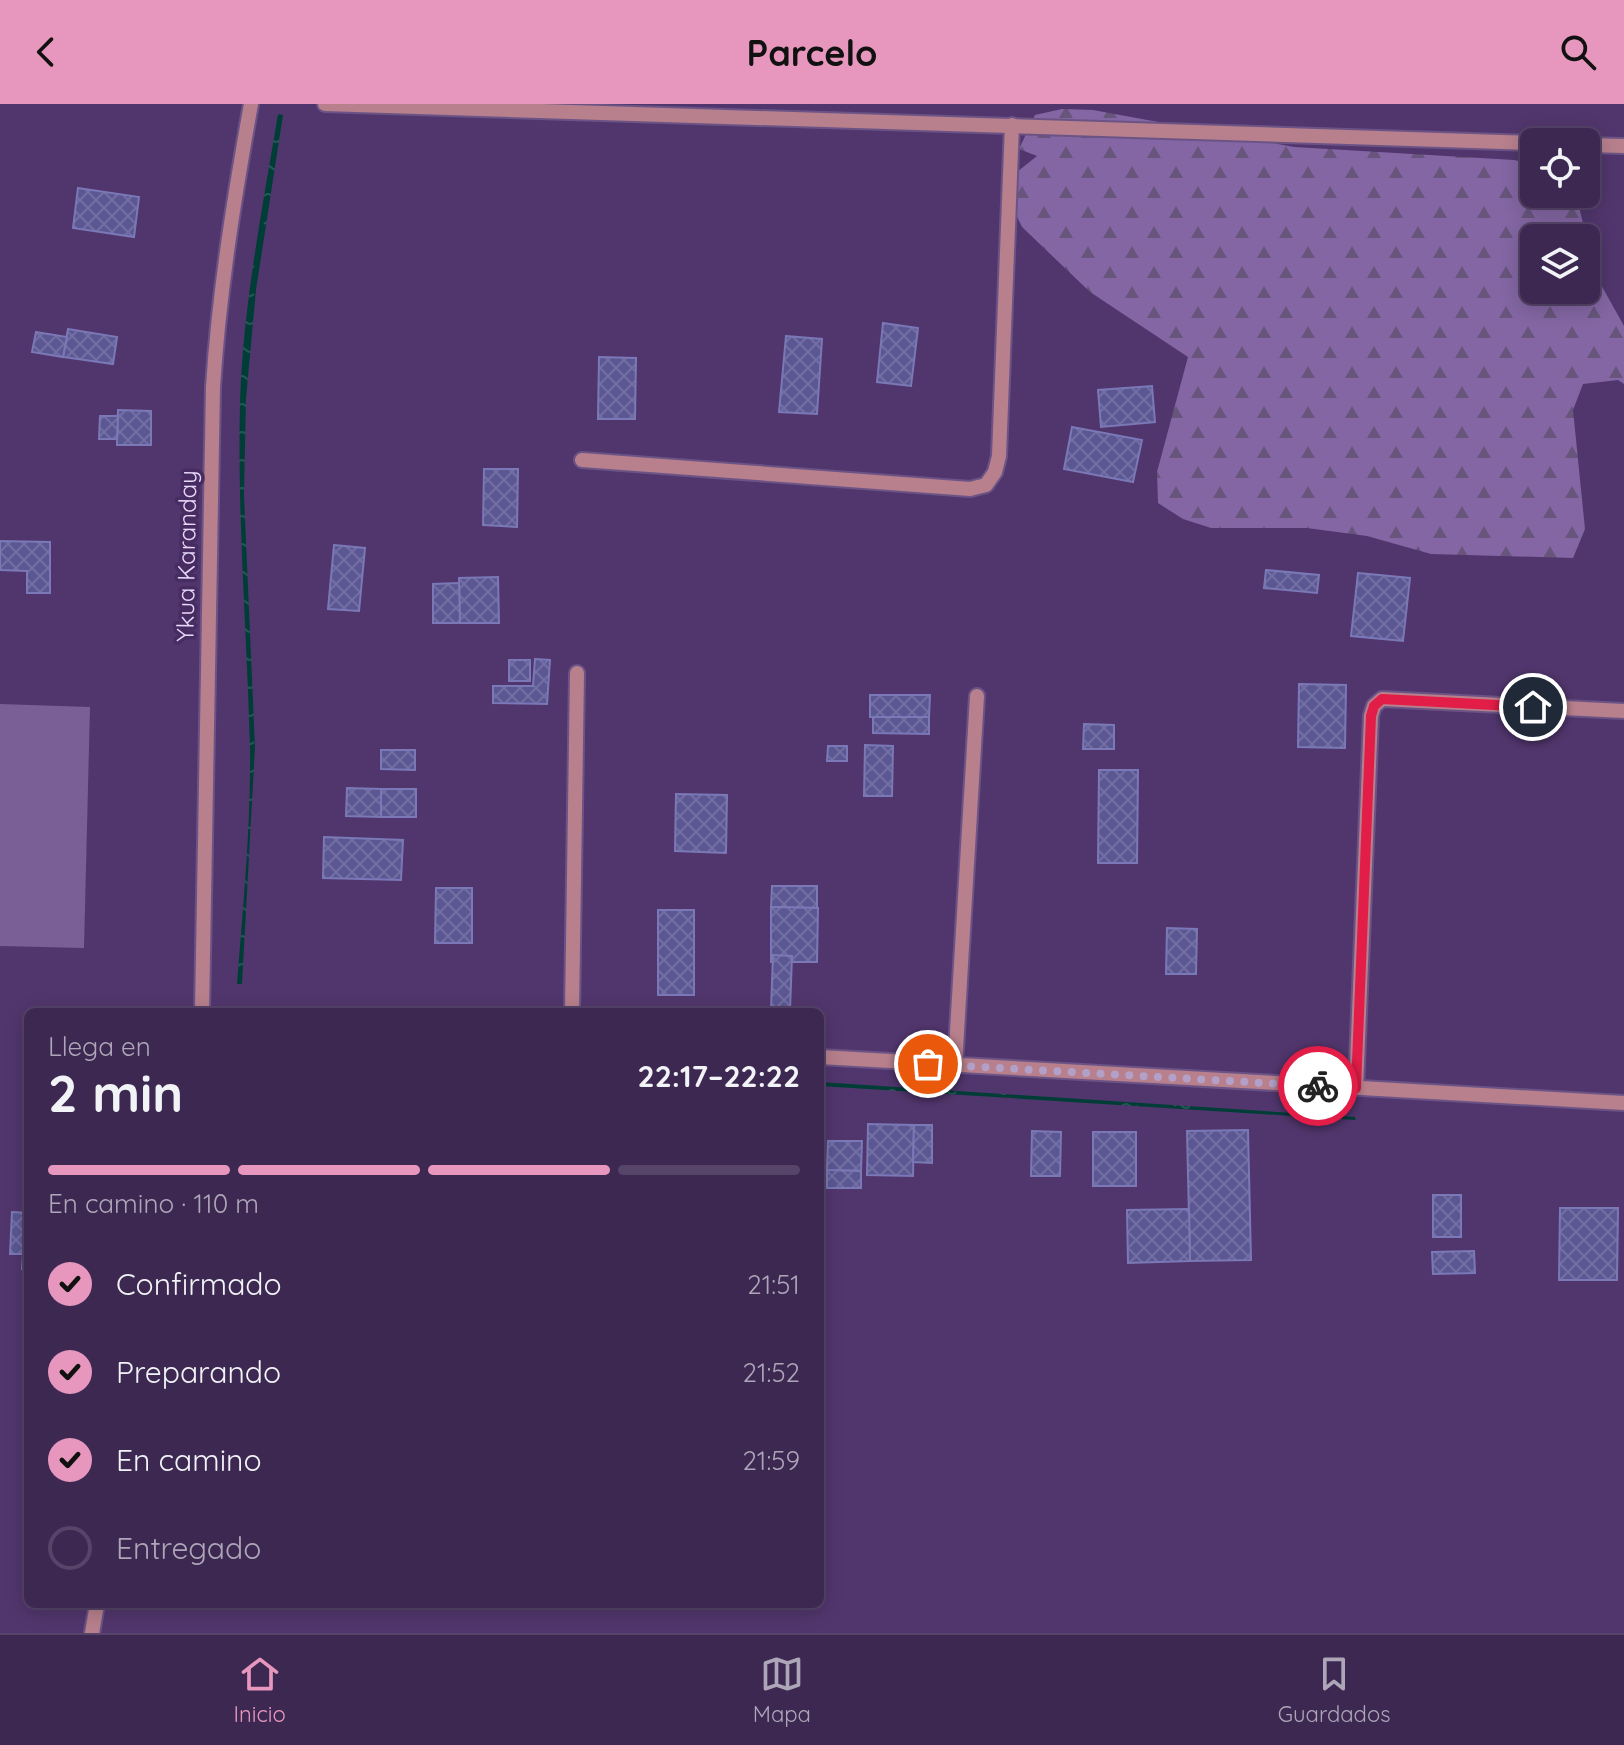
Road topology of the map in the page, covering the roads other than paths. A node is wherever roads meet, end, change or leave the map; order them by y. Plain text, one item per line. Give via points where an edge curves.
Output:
1 (251, 104) edge
2 (325, 104) edge
3 (1012, 125) junction
4 (1520, 143) edge
5 (1600, 145) edge
6 (1624, 146) edge
7 (582, 460) dead end
8 (577, 673) dead end
9 (977, 696) dead end
10 (1624, 711) edge
11 (202, 1008) edge
12 (572, 1008) edge
13 (824, 1057) edge
14 (955, 1065) junction
15 (1356, 1088) junction
16 (1624, 1103) edge
17 (96, 1608) edge
18 (92, 1633) edge

1 - 11 street, Ykua Karanday via 227,236 213,387
2 - 3 street
3 - 4 street
3 - 7 street via 999,456 986,485 970,489
5 - 6 street
8 - 12 street
9 - 14 street
10 - 15 street via 1382,699 1374,706
13 - 14 street
14 - 15 street
15 - 16 street
17 - 18 street

